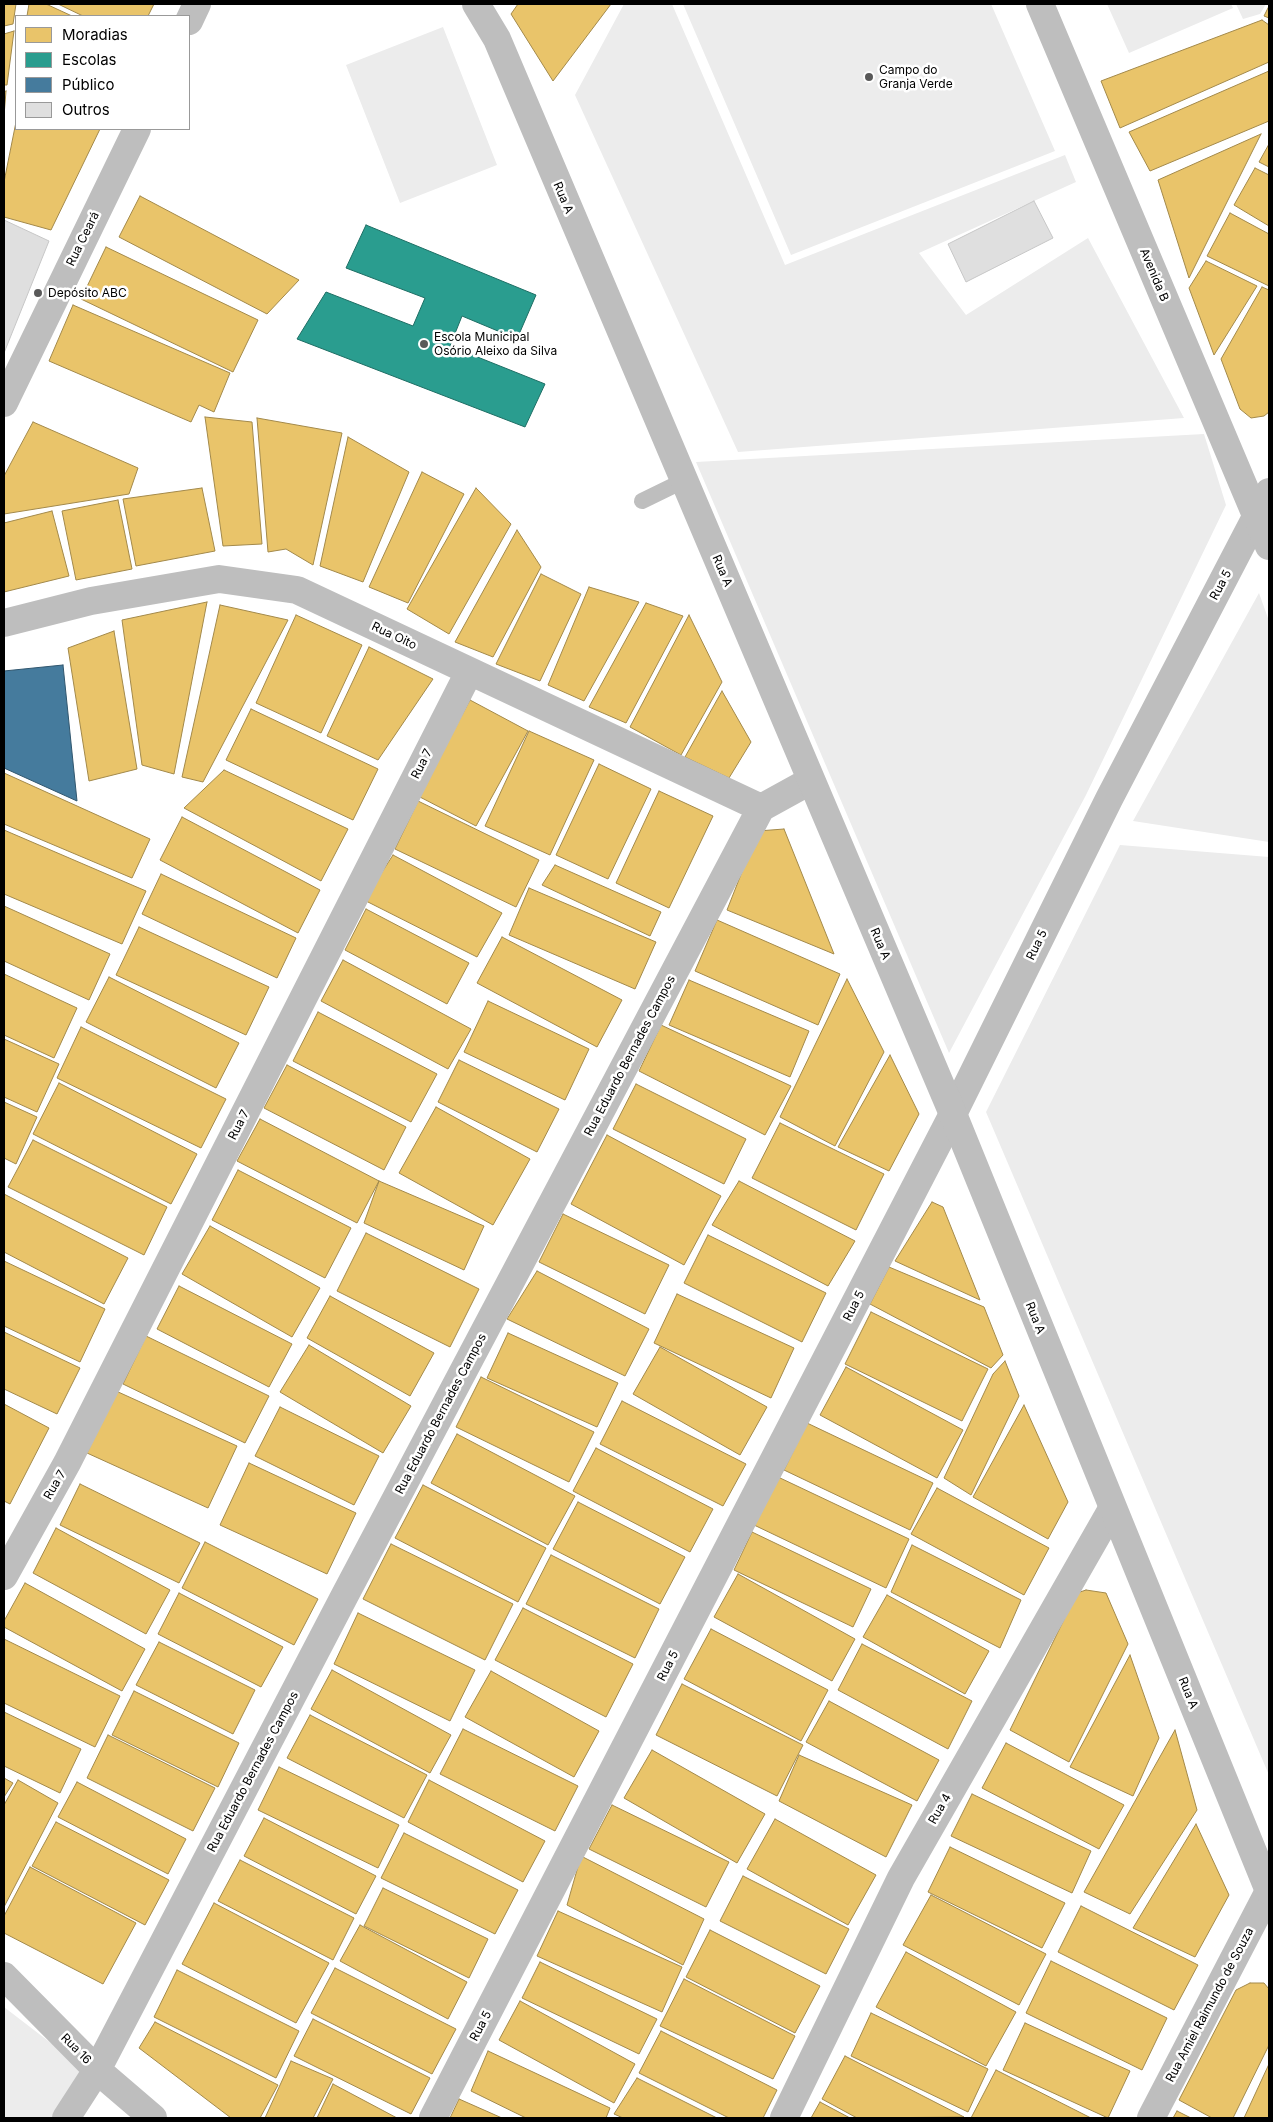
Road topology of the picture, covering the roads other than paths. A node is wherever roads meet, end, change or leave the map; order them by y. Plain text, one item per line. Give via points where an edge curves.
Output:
1 (197, 4) edge
2 (476, 4) edge
3 (1040, 4) edge
4 (190, 19) edge
5 (137, 130) edge
6 (4, 403) edge
7 (683, 481) junction
8 (1269, 492) edge
9 (642, 501) dead end
10 (1256, 517) junction
11 (1269, 546) edge
12 (4, 623) edge
13 (469, 672) junction
14 (810, 780) junction
15 (761, 808) junction
16 (952, 1114) junction
17 (1112, 1509) junction
18 (4, 1572) edge
19 (1269, 1891) edge
20 (4, 1976) edge
21 (97, 2070) junction
22 (66, 2118) edge
23 (153, 2118) edge
24 (433, 2118) edge
25 (784, 2118) edge
26 (1151, 2118) edge

1 - 4 street
2 - 7 street, Rua A via 497,39
3 - 10 street, Avenida B
5 - 6 street, Rua Ceará
7 - 9 lane
7 - 14 street, Rua A
8 - 10 street, Rua 5
10 - 11 street, Avenida B
10 - 16 street, Rua 5 via 1109,799
12 - 13 street, Rua Oito via 91,602 219,579 297,590
13 - 15 street, Rua Oito
13 - 18 street, Rua 7 via 67,1463
14 - 15 street
14 - 16 street, Rua A
15 - 21 street, Rua Eduardo Bernades Campos
16 - 17 street, Rua A
16 - 24 street, Rua 5
17 - 19 street, Rua A
17 - 25 street, Rua 4 via 901,1878
19 - 26 street, Rua Amiel Raimundo de Souza
20 - 21 street, Rua 16
21 - 22 street, Rua Eduardo Bernades Campos
21 - 23 street, Rua 16

